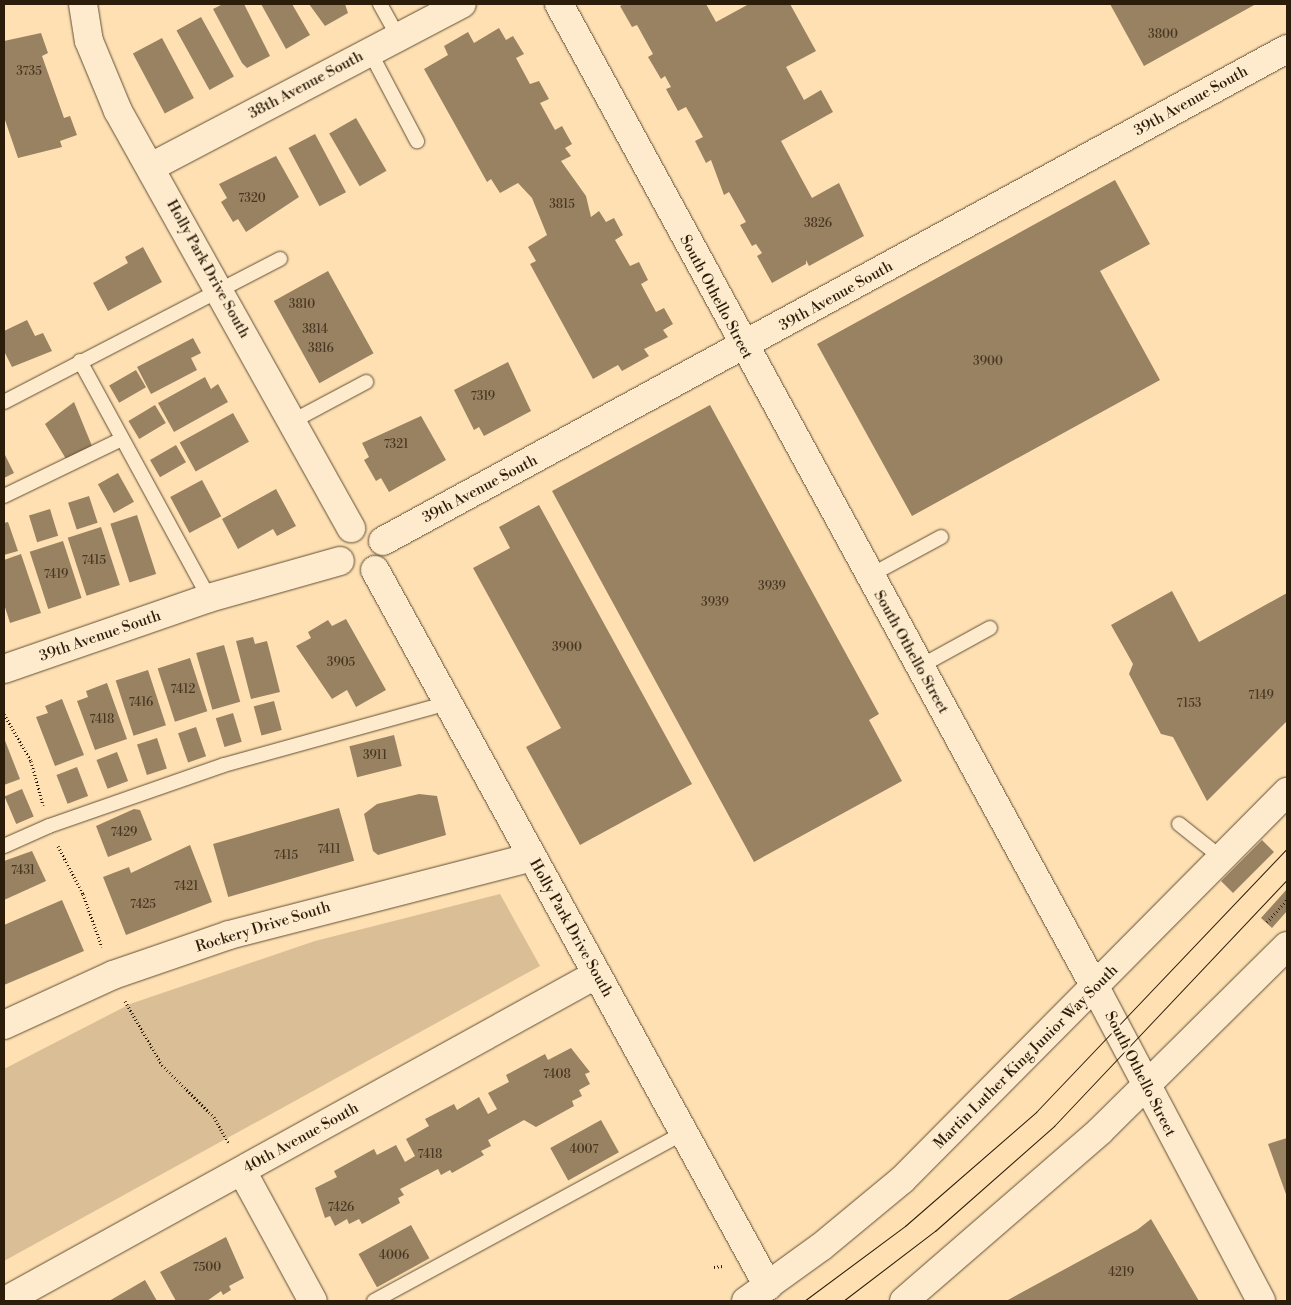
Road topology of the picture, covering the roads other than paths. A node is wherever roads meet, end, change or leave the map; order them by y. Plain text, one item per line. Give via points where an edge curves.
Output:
1 (83, 4) edge
2 (380, 4) edge
3 (462, 4) edge
4 (558, 4) edge
5 (398, 36) junction
6 (1287, 49) edge
7 (370, 52) junction
8 (416, 141) dead end
9 (151, 167) junction
10 (280, 258) dead end
11 (220, 290) junction
12 (742, 346) junction
13 (80, 361) junction
14 (366, 382) dead end
15 (4, 402) edge
16 (293, 421) junction
17 (122, 440) junction
18 (4, 496) edge
19 (351, 528) junction
20 (941, 537) dead end
21 (383, 541) junction
22 (340, 561) junction
23 (374, 570) junction
24 (869, 576) junction
25 (208, 598) junction
26 (990, 628) dead end
27 (919, 667) junction
28 (4, 669) edge
29 (447, 702) junction
30 (1287, 792) edge
31 (1179, 824) dead end
32 (4, 846) edge
33 (532, 857) junction
34 (1223, 859) junction
35 (1287, 946) edge
36 (597, 974) junction
37 (1096, 989) junction
38 (4, 1025) edge
39 (1146, 1087) junction
40 (682, 1134) junction
41 (242, 1171) junction
42 (768, 1286) junction
43 (5, 1301) edge
44 (313, 1301) edge
45 (374, 1301) edge
46 (746, 1301) edge
47 (904, 1301) edge
48 (1261, 1301) edge

1 - 9 street, Holly Park Drive South via 100,72
2 - 5 lane
3 - 5 street, 38th Avenue South
4 - 12 street, South Othello Street
5 - 7 street, 38th Avenue South
6 - 12 street, 39th Avenue South
7 - 8 lane
7 - 9 street, 38th Avenue South
9 - 11 street, Holly Park Drive South
10 - 11 lane
11 - 13 lane
11 - 16 street, Holly Park Drive South
12 - 21 street, 39th Avenue South
12 - 24 street, South Othello Street
13 - 15 lane
13 - 17 lane
14 - 16 lane
16 - 19 street, Holly Park Drive South
17 - 18 lane
17 - 25 lane
19 - 21 street via 369,527
19 - 22 street via 338,542
20 - 24 lane
21 - 23 street via 385,553
22 - 23 street via 354,573
22 - 25 street, 39th Avenue South
23 - 29 street, Holly Park Drive South
24 - 27 street, South Othello Street
25 - 28 street, 39th Avenue South
26 - 27 lane
27 - 37 street, South Othello Street
29 - 32 lane via 224,765
29 - 33 street, Holly Park Drive South
30 - 34 street, Martin Luther King Junior Way South
31 - 34 lane
33 - 36 street, Holly Park Drive South
33 - 38 street, Rockery Drive South via 229,935 113,975
34 - 37 street, Martin Luther King Junior Way South
35 - 39 street
36 - 40 street, Holly Park Drive South
36 - 41 street, 40th Avenue South
37 - 39 street, South Othello Street
37 - 42 street, Martin Luther King Junior Way South via 902,1180
39 - 47 street
39 - 48 street, South Othello Street
40 - 42 street, Holly Park Drive South
40 - 45 lane
41 - 43 street, 40th Avenue South
41 - 44 street
42 - 46 street, Martin Luther King Junior Way South

